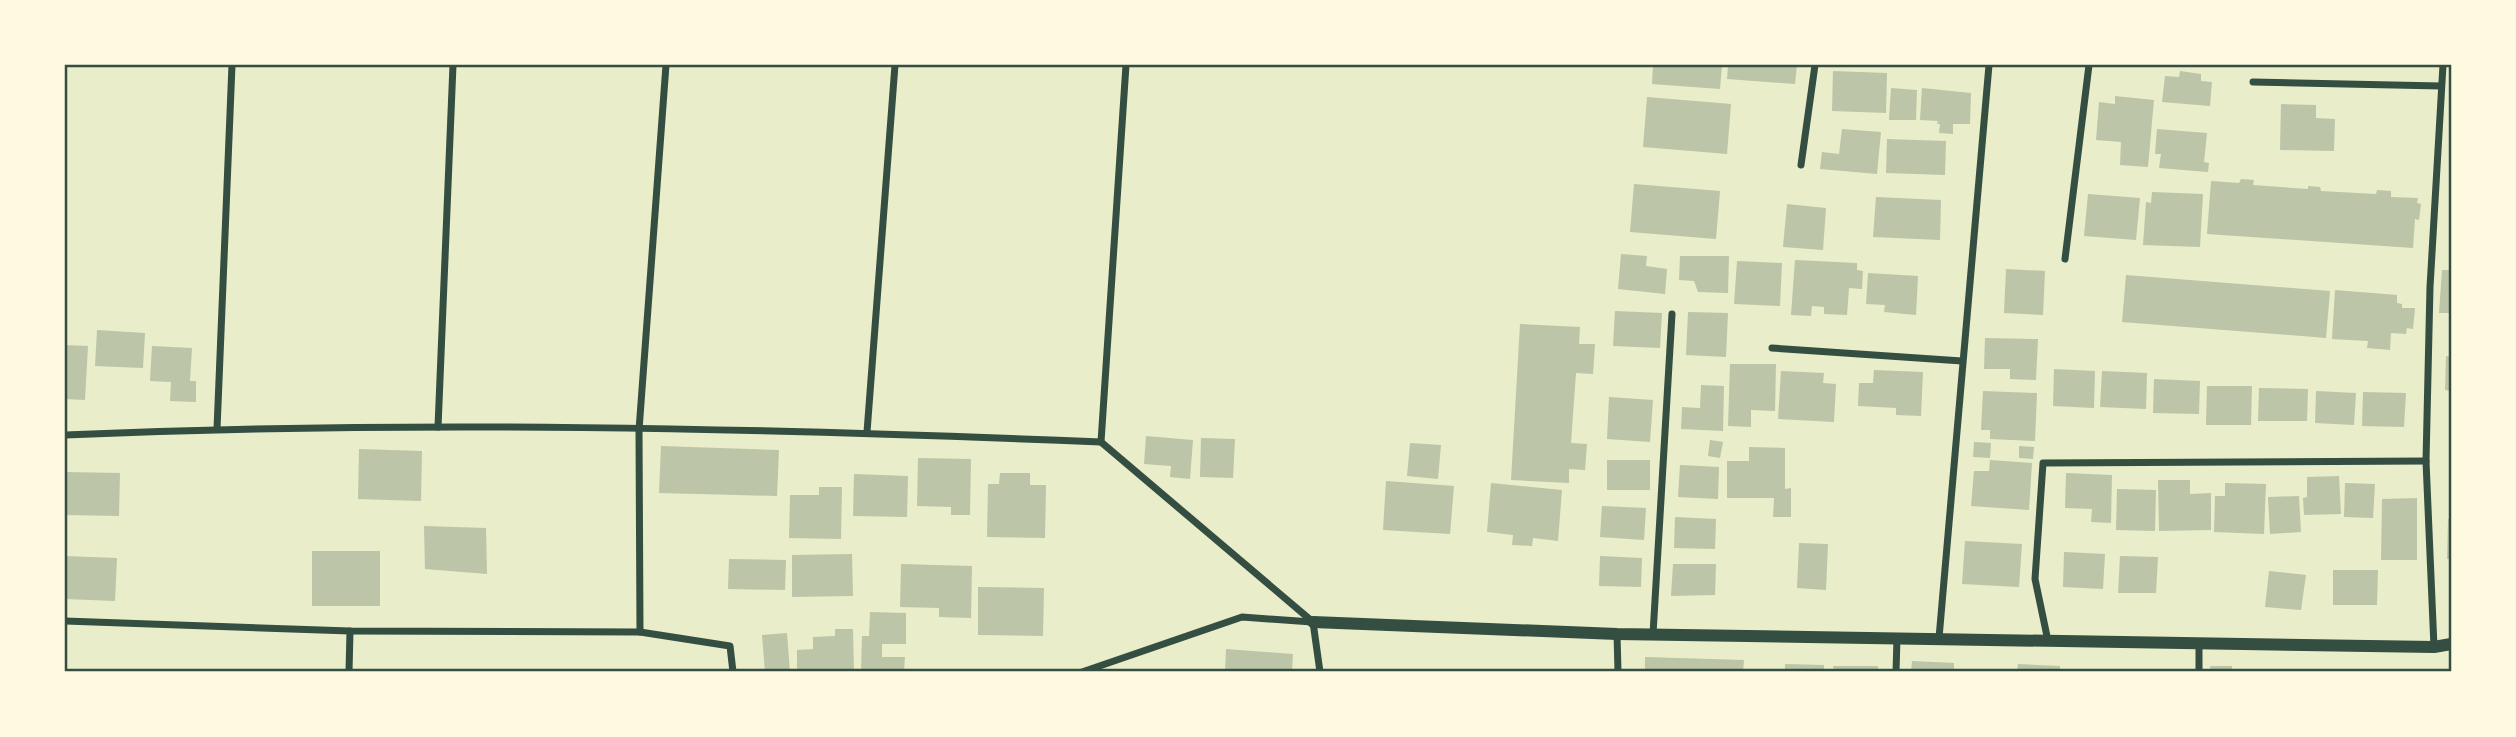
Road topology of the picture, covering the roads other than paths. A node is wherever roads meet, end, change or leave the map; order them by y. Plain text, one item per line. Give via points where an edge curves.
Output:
1 (232, 65) edge
2 (453, 65) edge
3 (666, 65) edge
4 (895, 65) edge
5 (1126, 65) edge
6 (1815, 65) edge
7 (1989, 65) edge
8 (2089, 65) edge
9 (2443, 65) edge
10 (2252, 82) dead end
11 (2441, 86) junction
12 (1801, 165) dead end
13 (2065, 259) dead end
14 (1672, 314) dead end
15 (1772, 348) dead end
16 (1962, 361) junction
17 (438, 427) junction
18 (217, 429) junction
19 (639, 430) junction
20 (867, 432) junction
21 (65, 435) edge
22 (1101, 442) junction
23 (2426, 461) junction
24 (65, 621) edge
25 (1313, 622) junction
26 (350, 631) junction
27 (640, 632) junction
28 (1616, 634) junction
29 (1653, 634) junction
30 (1897, 638) junction
31 (1939, 638) junction
32 (2048, 641) junction
33 (2451, 644) edge
34 (2199, 645) junction
35 (2434, 647) junction
36 (349, 672) edge
37 (733, 672) edge
38 (1084, 672) edge
39 (1320, 672) edge
40 (1618, 672) edge
41 (1896, 672) edge
42 (2199, 672) edge

1 - 18 street
2 - 17 street
3 - 19 street
4 - 20 street
5 - 22 street
6 - 12 street
7 - 16 street
8 - 13 street
9 - 11 street
10 - 11 street
11 - 23 street
14 - 29 street
15 - 16 street
16 - 31 street
17 - 18 street
17 - 19 street
18 - 21 street
19 - 20 street
19 - 27 street
20 - 22 street
22 - 25 street
23 - 32 street via 2043,463 2035,579
23 - 35 street
24 - 26 street
25 - 28 street
25 - 38 street via 1242,617
25 - 39 street
26 - 27 street
26 - 36 street
27 - 37 street via 730,646
28 - 29 street
28 - 40 street
29 - 30 street
30 - 31 street
30 - 41 street
31 - 32 street
32 - 34 street
33 - 35 street
34 - 35 street
34 - 42 street

